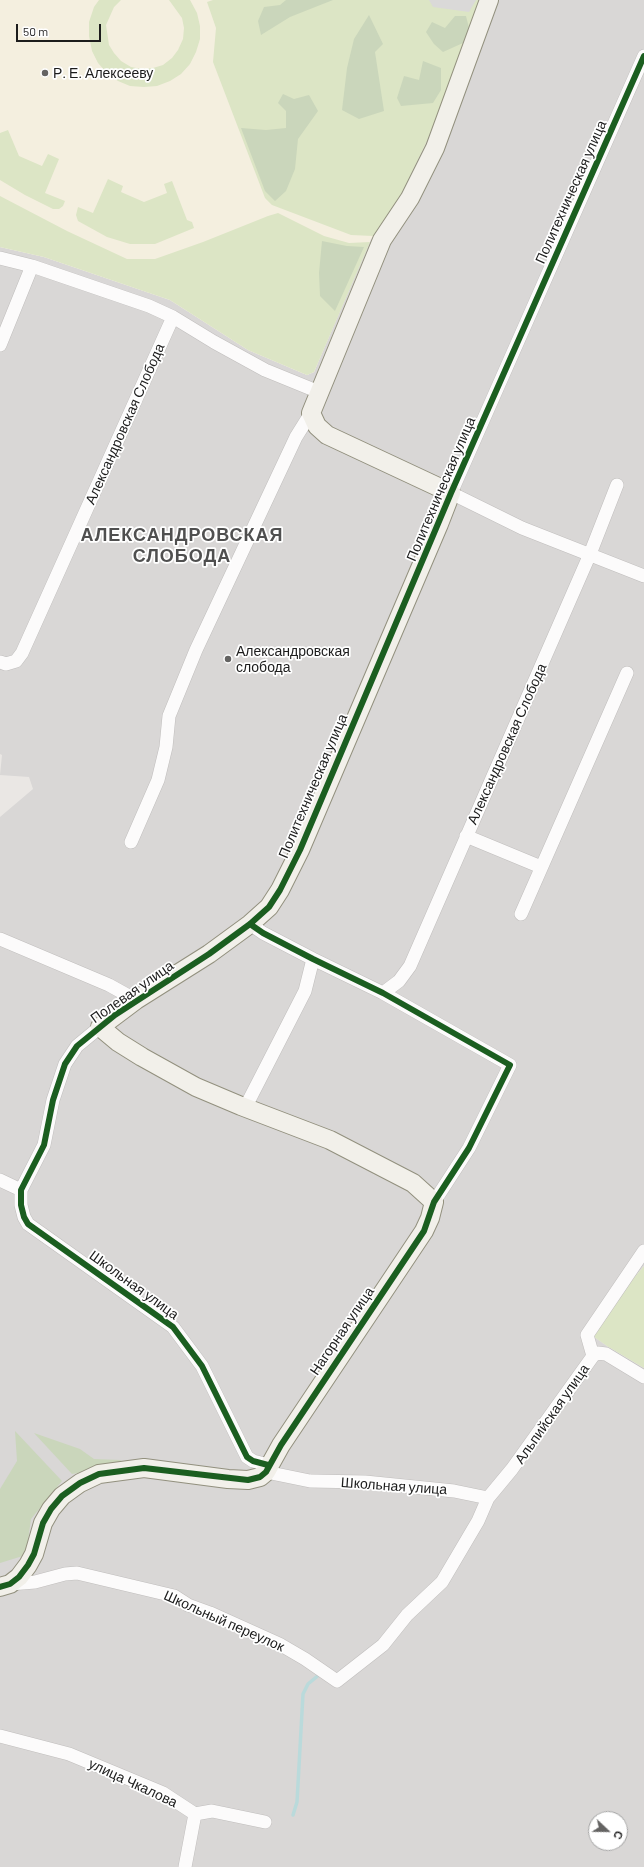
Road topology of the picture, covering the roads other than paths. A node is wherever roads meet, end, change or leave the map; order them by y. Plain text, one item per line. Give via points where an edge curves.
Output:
1 (489, 0) edge
2 (644, 56) edge
3 (0, 258) edge
4 (32, 266) junction
5 (173, 317) junction
6 (0, 345) edge
7 (318, 392) junction
8 (310, 413) junction
9 (617, 485) dead end
10 (451, 494) junction
11 (590, 554) junction
12 (644, 576) edge
13 (0, 662) edge
14 (627, 673) dead end
15 (466, 836) junction
16 (131, 842) dead end
17 (541, 867) junction
18 (521, 914) dead end
19 (250, 924) junction
20 (0, 939) edge
21 (313, 959) junction
22 (383, 993) junction
23 (136, 1000) junction
24 (100, 1027) junction
25 (245, 1108) junction
26 (0, 1180) edge
27 (21, 1190) junction
28 (434, 1202) junction
29 (644, 1251) edge
30 (593, 1356) junction
31 (644, 1376) edge
32 (267, 1468) junction
33 (488, 1498) junction
34 (5, 1585) edge
35 (0, 1736) edge
36 (195, 1814) junction
37 (265, 1822) dead end
38 (185, 1867) edge

1 - 7 street via 435,148 410,198 382,240
2 - 10 street, Политехническая улица
3 - 4 street
4 - 5 street via 149,306
4 - 6 street
5 - 7 street via 265,370
5 - 13 street, Александровская Слобода via 32,630 16,661 6,664
7 - 8 street
8 - 10 street via 317,426 327,435
8 - 16 street via 296,437 196,650 169,716 166,747 158,780
9 - 11 street, Александровская Слобода
10 - 11 street via 522,528
10 - 19 street, Политехническая улица via 300,850 269,907
11 - 12 street
11 - 15 street, Александровская Слобода
14 - 17 street
15 - 17 street
15 - 22 street, Александровская Слобода via 410,966 399,981
17 - 18 street
19 - 21 street via 263,934
19 - 23 street, Полевая улица via 209,954
20 - 23 street, Полевая улица
21 - 22 street
21 - 25 street via 305,991
22 - 28 street via 510,1065 468,1148
23 - 24 street, Полевая улица
24 - 25 street, Полевая улица via 142,1057 196,1087
24 - 27 street, Полевая улица via 77,1046 65,1064 53,1100 44,1145
25 - 28 street, Полевая улица via 330,1140 373,1161 413,1183
26 - 27 street
27 - 32 street, Школьная улица via 21,1205 28,1224 173,1327 202,1366 247,1457
28 - 32 street, Нагорная улица via 424,1231
29 - 30 street via 587,1335
30 - 31 street, Альпийская улица via 606,1354
30 - 33 street, Альпийская улица via 512,1469
32 - 33 street, Школьная улица via 310,1481 365,1482 454,1491
32 - 34 street via 260,1477 248,1480 144,1468 99,1474 62,1496 43,1523 28,1565 19,1577
33 - 34 street, Школьный переулок via 478,1521 442,1582 407,1615 383,1645 336,1682 281,1645 188,1605 174,1596 77,1573
35 - 36 street, улица Чкалова via 69,1754 162,1793
36 - 37 street via 212,1811
36 - 38 street

